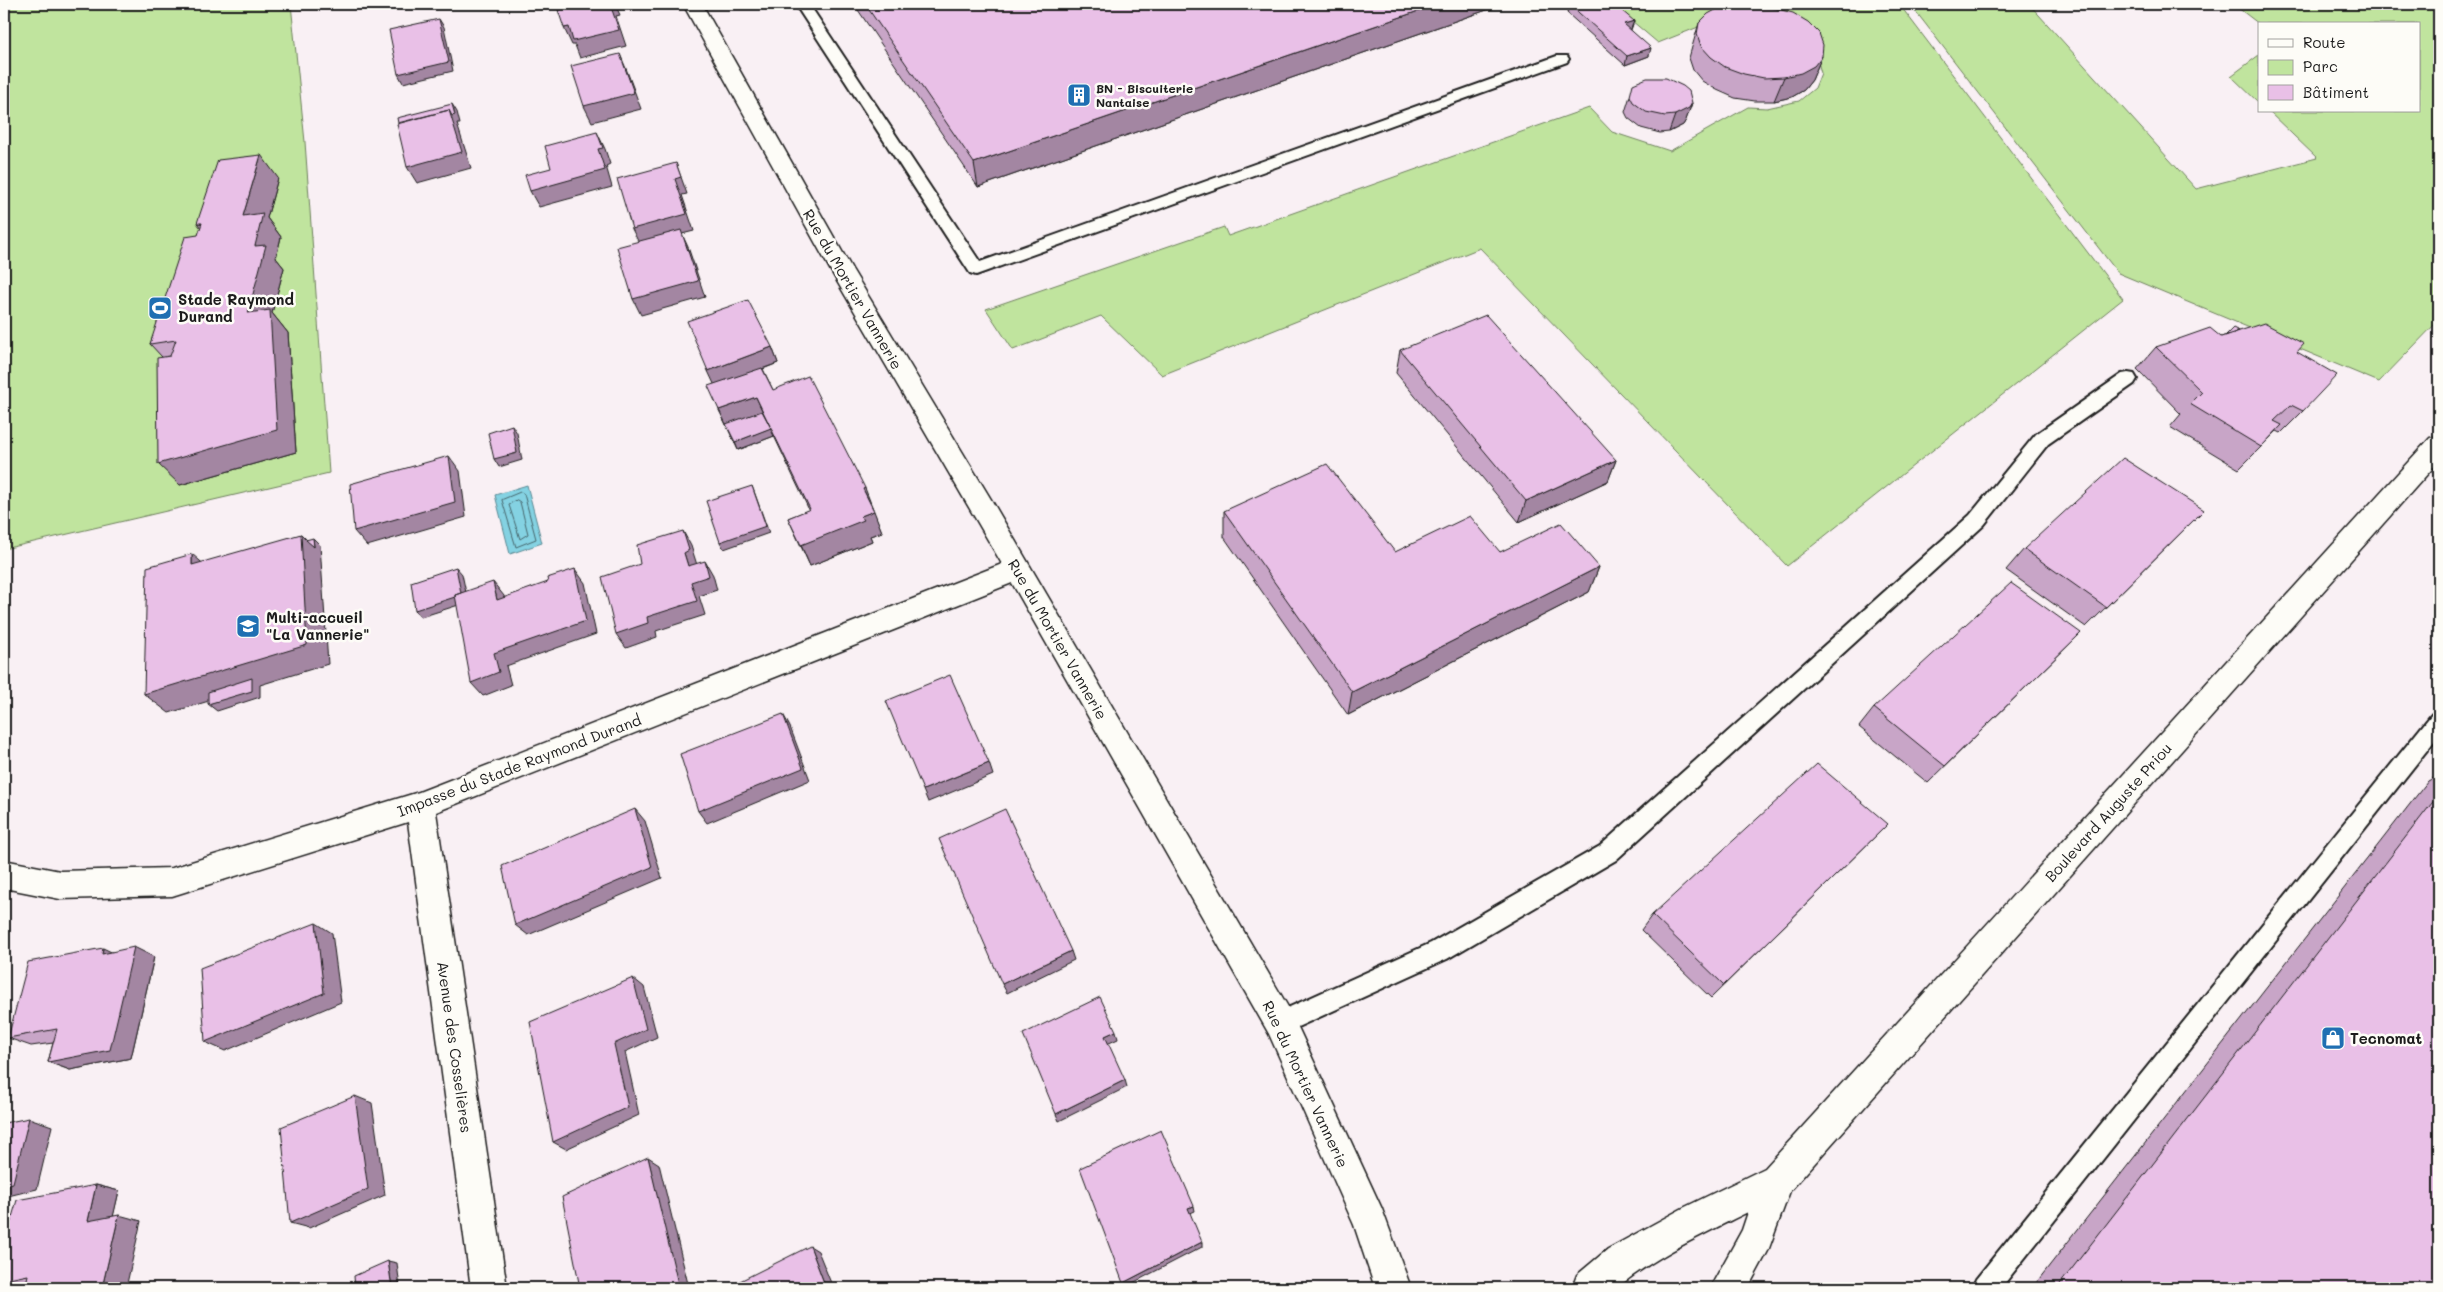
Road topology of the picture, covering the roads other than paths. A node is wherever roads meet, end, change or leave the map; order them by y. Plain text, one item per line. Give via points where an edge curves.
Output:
1 (692, 4) edge
2 (802, 4) edge
3 (1562, 59) dead end
4 (2128, 379) dead end
5 (2439, 445) edge
6 (1017, 569) junction
7 (2439, 720) edge
8 (420, 805) junction
9 (4, 874) edge
10 (1280, 1023) junction
11 (1777, 1180) junction
12 (489, 1288) edge
13 (1394, 1288) edge
14 (1590, 1288) edge
15 (1728, 1288) edge
16 (1986, 1288) edge

1 - 6 street, Rue du Mortier Vannerie via 842,271
2 - 3 lane via 976,269
4 - 10 lane via 2042,439 1977,520 1608,853 1439,951
5 - 11 street, Boulevard Auguste Priou
6 - 8 street, Impasse du Stade Raymond Durand
6 - 10 street, Rue du Mortier Vannerie
7 - 16 lane
8 - 9 street, Impasse du Stade Raymond Durand via 172,882 60,885
8 - 12 street, Avenue des Cosselières
10 - 13 street, Rue du Mortier Vannerie via 1370,1221
11 - 14 street, Boulevard Auguste Priou via 1695,1220 1621,1262
11 - 15 street, Boulevard Auguste Priou via 1756,1239

